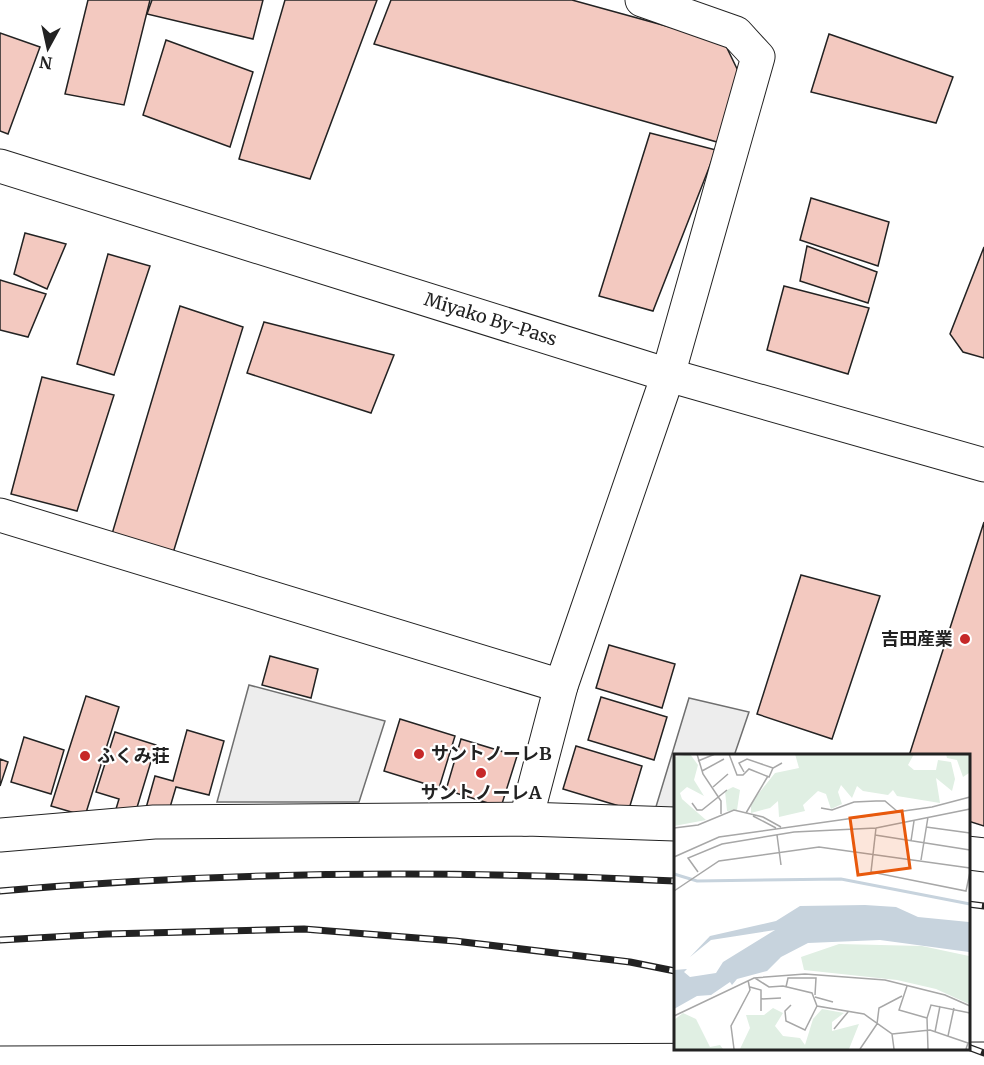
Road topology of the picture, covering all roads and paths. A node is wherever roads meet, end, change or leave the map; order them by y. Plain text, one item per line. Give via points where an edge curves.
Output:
1 (642, 0) edge
2 (0, 166) edge
3 (668, 375) junction
4 (984, 465) edge
5 (0, 515) edge
6 (561, 686) junction
7 (526, 819) junction
8 (674, 824) edge
9 (0, 835) edge
10 (969, 853) edge
11 (984, 855) edge
12 (984, 1059) edge
13 (0, 1063) edge
14 (77, 1064) edge

1 - 3 main road via 736,33 758,57
2 - 3 main road, Miyako By-Pass
3 - 4 main road, Miyako By-Pass
3 - 6 main road
5 - 6 main road
6 - 7 main road
7 - 8 main road
7 - 9 main road via 154,822
10 - 11 main road
12 - 14 main road
13 - 14 main road

